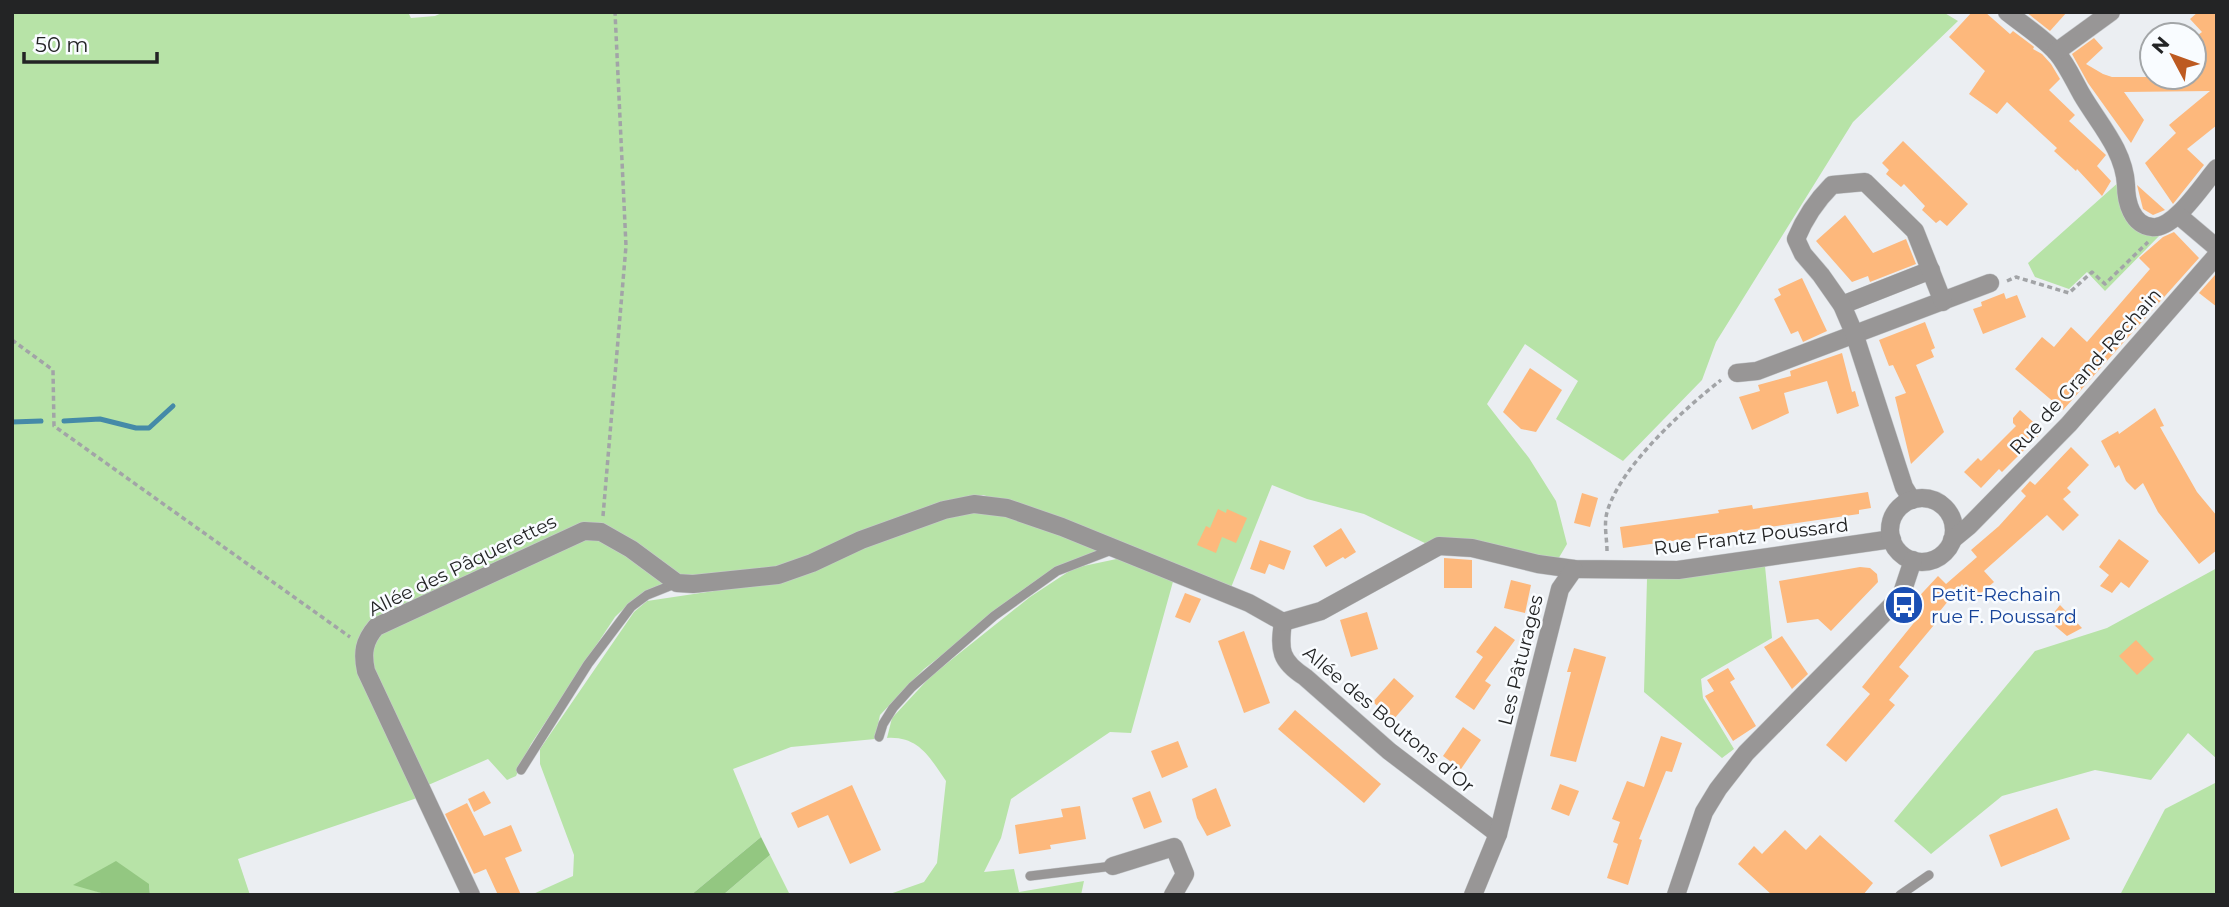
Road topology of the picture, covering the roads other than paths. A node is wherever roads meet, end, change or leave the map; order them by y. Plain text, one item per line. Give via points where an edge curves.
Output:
1 (2007, 12) edge
2 (2111, 12) edge
3 (2056, 52) junction
4 (2217, 168) edge
5 (2178, 215) junction
6 (2217, 248) edge
7 (2217, 255) edge
8 (1931, 270) junction
9 (1990, 283) road end
10 (1943, 302) junction
11 (1842, 305) junction
12 (1854, 333) junction
13 (1737, 373) road end
14 (1912, 500) junction
15 (1982, 512) junction
16 (1950, 514) junction
17 (1892, 539) junction
18 (1952, 540) junction
19 (1115, 548) junction
20 (1913, 560) junction
21 (1574, 569) junction
22 (677, 583) junction
23 (1283, 622) junction
24 (879, 737) dead end
25 (521, 770) dead end
26 (1498, 834) junction
27 (1113, 866) joint
28 (1929, 875) dead end
29 (1030, 876) dead end
30 (471, 895) edge
31 (1173, 895) edge
32 (1473, 895) edge
33 (1676, 895) edge
34 (1900, 895) edge

1 - 3 street
2 - 3 street
3 - 5 street via 2117,152 2131,211 2142,225 2153,228
4 - 5 street
5 - 6 street
7 - 15 street, Rue de Grand-Rechain via 2069,424
8 - 10 street
8 - 11 street
8 - 11 street via 1915,231 1865,182 1832,185 1804,220 1796,239 1802,254
9 - 10 street
10 - 12 street
11 - 12 street
12 - 13 street via 1756,371
12 - 14 street
14 - 16 street via 1933,500
14 - 17 street via 1903,504 1892,520
15 - 16 street
15 - 18 street, Rue de Grand-Rechain
16 - 18 street
17 - 20 street via 1899,552
17 - 21 street, Rue Frantz Poussard via 1678,570
18 - 20 street via 1940,556
19 - 22 street via 1007,508 974,504 944,509 778,575
19 - 23 street via 1249,603
19 - 24 lane via 1057,571 993,616 912,687 893,708
20 - 33 street via 1901,596 1746,753 1718,789 1704,812
21 - 23 street, Allée des Boutons d’Or via 1472,548 1439,546 1321,611
21 - 26 street, Les Pâturages via 1560,589
22 - 25 lane via 646,595 631,607 588,664
22 - 30 street, Allée des Pâquerettes via 631,549 591,530 376,626 365,644 366,671
23 - 26 street, Allée des Boutons d’Or via 1283,656 1292,668 1389,751
26 - 32 street, Les Pâturages
27 - 29 lane
27 - 31 street via 1174,847 1185,874
28 - 34 lane

